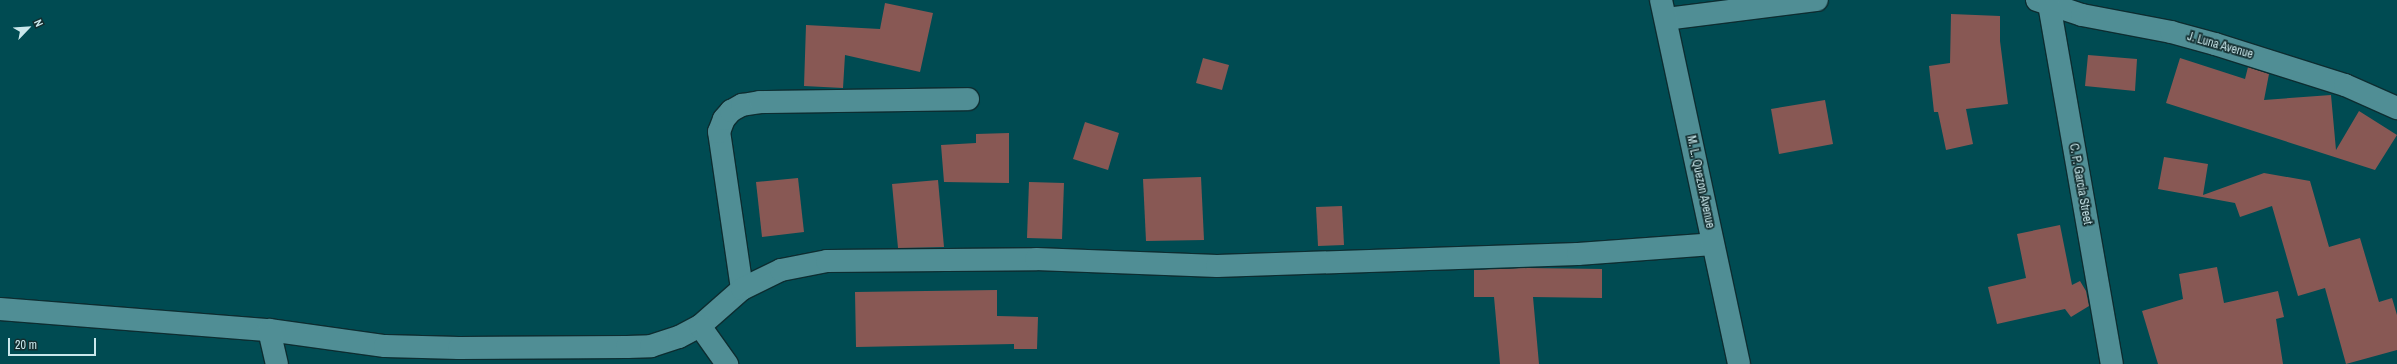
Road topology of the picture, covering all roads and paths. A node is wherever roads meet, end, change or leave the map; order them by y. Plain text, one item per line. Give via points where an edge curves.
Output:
1 (1817, 0) edge
2 (2043, 2) edge
3 (1663, 9) edge
4 (968, 99) dead end
5 (2397, 108) edge
6 (1713, 244) junction
7 (742, 289) junction
8 (0, 309) edge
9 (700, 326) junction
10 (268, 330) junction
11 (277, 364) edge
12 (727, 364) edge
13 (1739, 364) edge
14 (2112, 364) edge

1 - 3 street
2 - 5 street, J. Luna Avenue via 2082,15 2171,32 2215,44 2345,85
2 - 14 street, C. P. Garcia Street
3 - 6 street, M. L. Quezon Avenue
4 - 7 street via 760,102 742,105 731,111 724,119 719,132
6 - 7 street via 1570,254 1216,266 1036,260 827,261 781,270
6 - 13 street, M. L. Quezon Avenue
7 - 9 street
8 - 10 street
9 - 10 street via 679,337 651,346 619,347 385,346
9 - 12 street
10 - 11 street

